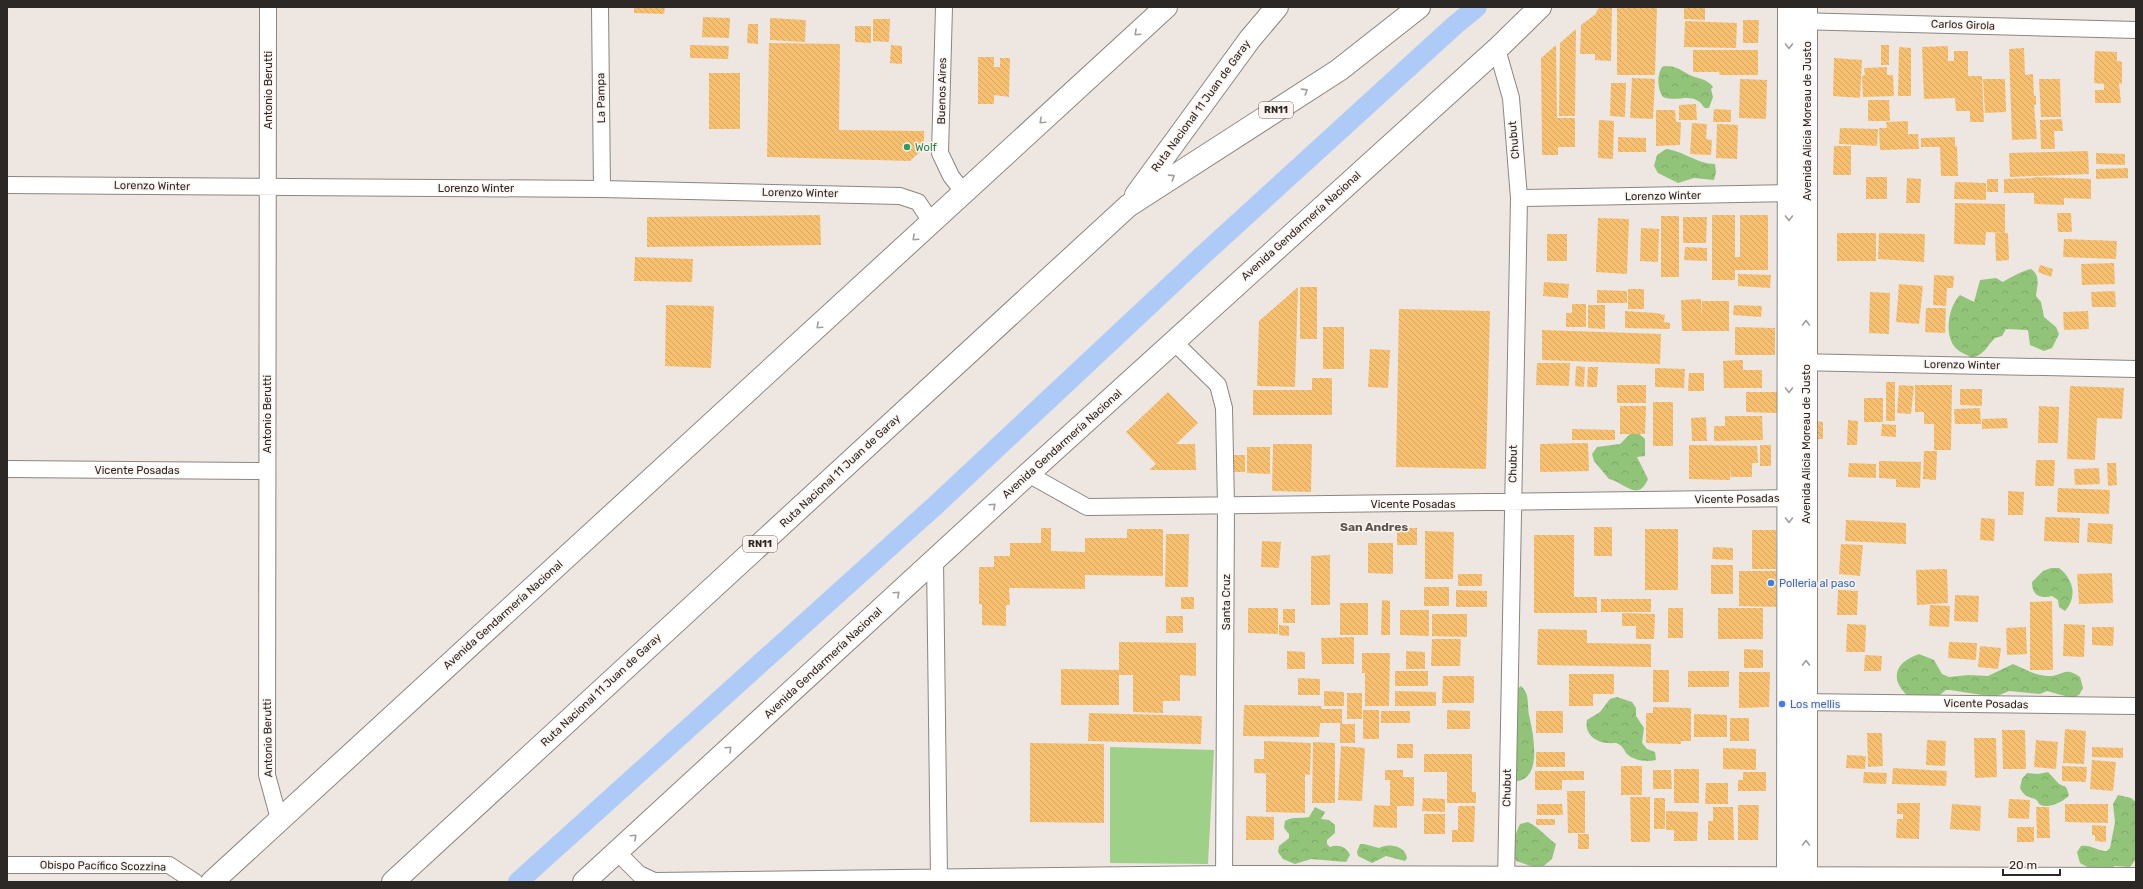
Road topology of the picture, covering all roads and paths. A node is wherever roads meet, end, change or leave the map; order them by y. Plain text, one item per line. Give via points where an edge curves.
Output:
1 (268, 7) edge
2 (600, 7) edge
3 (944, 7) edge
4 (1166, 7) edge
5 (1277, 7) edge
6 (1419, 7) edge
7 (1540, 7) edge
8 (1798, 14) edge
9 (2136, 30) edge
10 (1497, 48) junction
11 (7, 184) edge
12 (268, 187) junction
13 (602, 189) junction
14 (964, 193) junction
15 (1798, 193) junction
16 (1519, 198) junction
17 (1128, 206) junction
18 (932, 223) junction
19 (1174, 342) junction
20 (1797, 362) junction
21 (2136, 369) edge
22 (7, 470) edge
23 (267, 471) junction
24 (1028, 474) junction
25 (1798, 498) junction
26 (1513, 503) junction
27 (1226, 505) junction
28 (935, 560) junction
29 (1797, 702) junction
30 (2136, 706) edge
31 (279, 819) junction
32 (617, 852) junction
33 (7, 865) edge
34 (2136, 876) edge
35 (939, 878) junction
36 (1224, 878) edge
37 (1506, 878) edge
38 (1797, 879) edge
39 (591, 880) edge
40 (829, 881) edge
41 (195, 882) edge
42 (212, 882) edge
43 (393, 882) edge

1 - 12 street, Antonio Berutti
2 - 13 street, La Pampa
3 - 14 street, Buenos Aires via 940,153 951,176
4 -> 14 main road, Avenida Gendarmería Nacional
5 - 17 main road, Ruta Nacional 11 Juan de Garay / RN11 via 1250,39
17 -> 6 main road, Ruta Nacional 11 Juan de Garay / RN11 via 1339,70
7 - 10 main road, Avenida Gendarmería Nacional
8 - 9 street, Carlos Girola
8 - 15 main road, Avenida Alicia Moreau de Justo
10 - 16 street, Chubut via 1510,98
10 - 19 main road, Avenida Gendarmería Nacional
11 - 12 street, Lorenzo Winter
12 - 13 street, Lorenzo Winter
12 - 23 street, Antonio Berutti
13 - 18 street, Lorenzo Winter via 900,196 918,202
14 - 18 main road, Avenida Gendarmería Nacional
15 - 16 street, Lorenzo Winter
15 - 20 main road, Avenida Alicia Moreau de Justo
16 - 26 street, Chubut
17 - 43 main road, Ruta Nacional 11 Juan de Garay / RN11
18 -> 31 main road, Avenida Gendarmería Nacional
19 - 24 main road, Avenida Gendarmería Nacional
19 - 27 street, Santa Cruz via 1218,386 1224,408
20 - 21 street, Lorenzo Winter
20 - 25 main road, Avenida Alicia Moreau de Justo
22 - 23 street, Vicente Posadas
23 - 31 street, Antonio Berutti via 267,775
24 - 27 street, Vicente Posadas via 1087,507
28 -> 24 main road, Avenida Gendarmería Nacional
25 - 26 street, Vicente Posadas
25 - 29 main road, Avenida Alicia Moreau de Justo
26 - 27 street, Vicente Posadas
26 - 37 street, Chubut
27 - 36 street, Santa Cruz
32 -> 28 main road, Avenida Gendarmería Nacional
28 - 35 street
29 - 30 street, Vicente Posadas
29 - 38 main road, Avenida Alicia Moreau de Justo
31 - 42 main road, Avenida Gendarmería Nacional
32 - 39 main road, Avenida Gendarmería Nacional
32 - 40 street via 639,874 654,880
33 - 41 street, Obispo Pacífico Scozzina via 169,865
34 - 38 street
35 - 36 street
35 - 40 street
36 - 37 street
37 - 38 street

